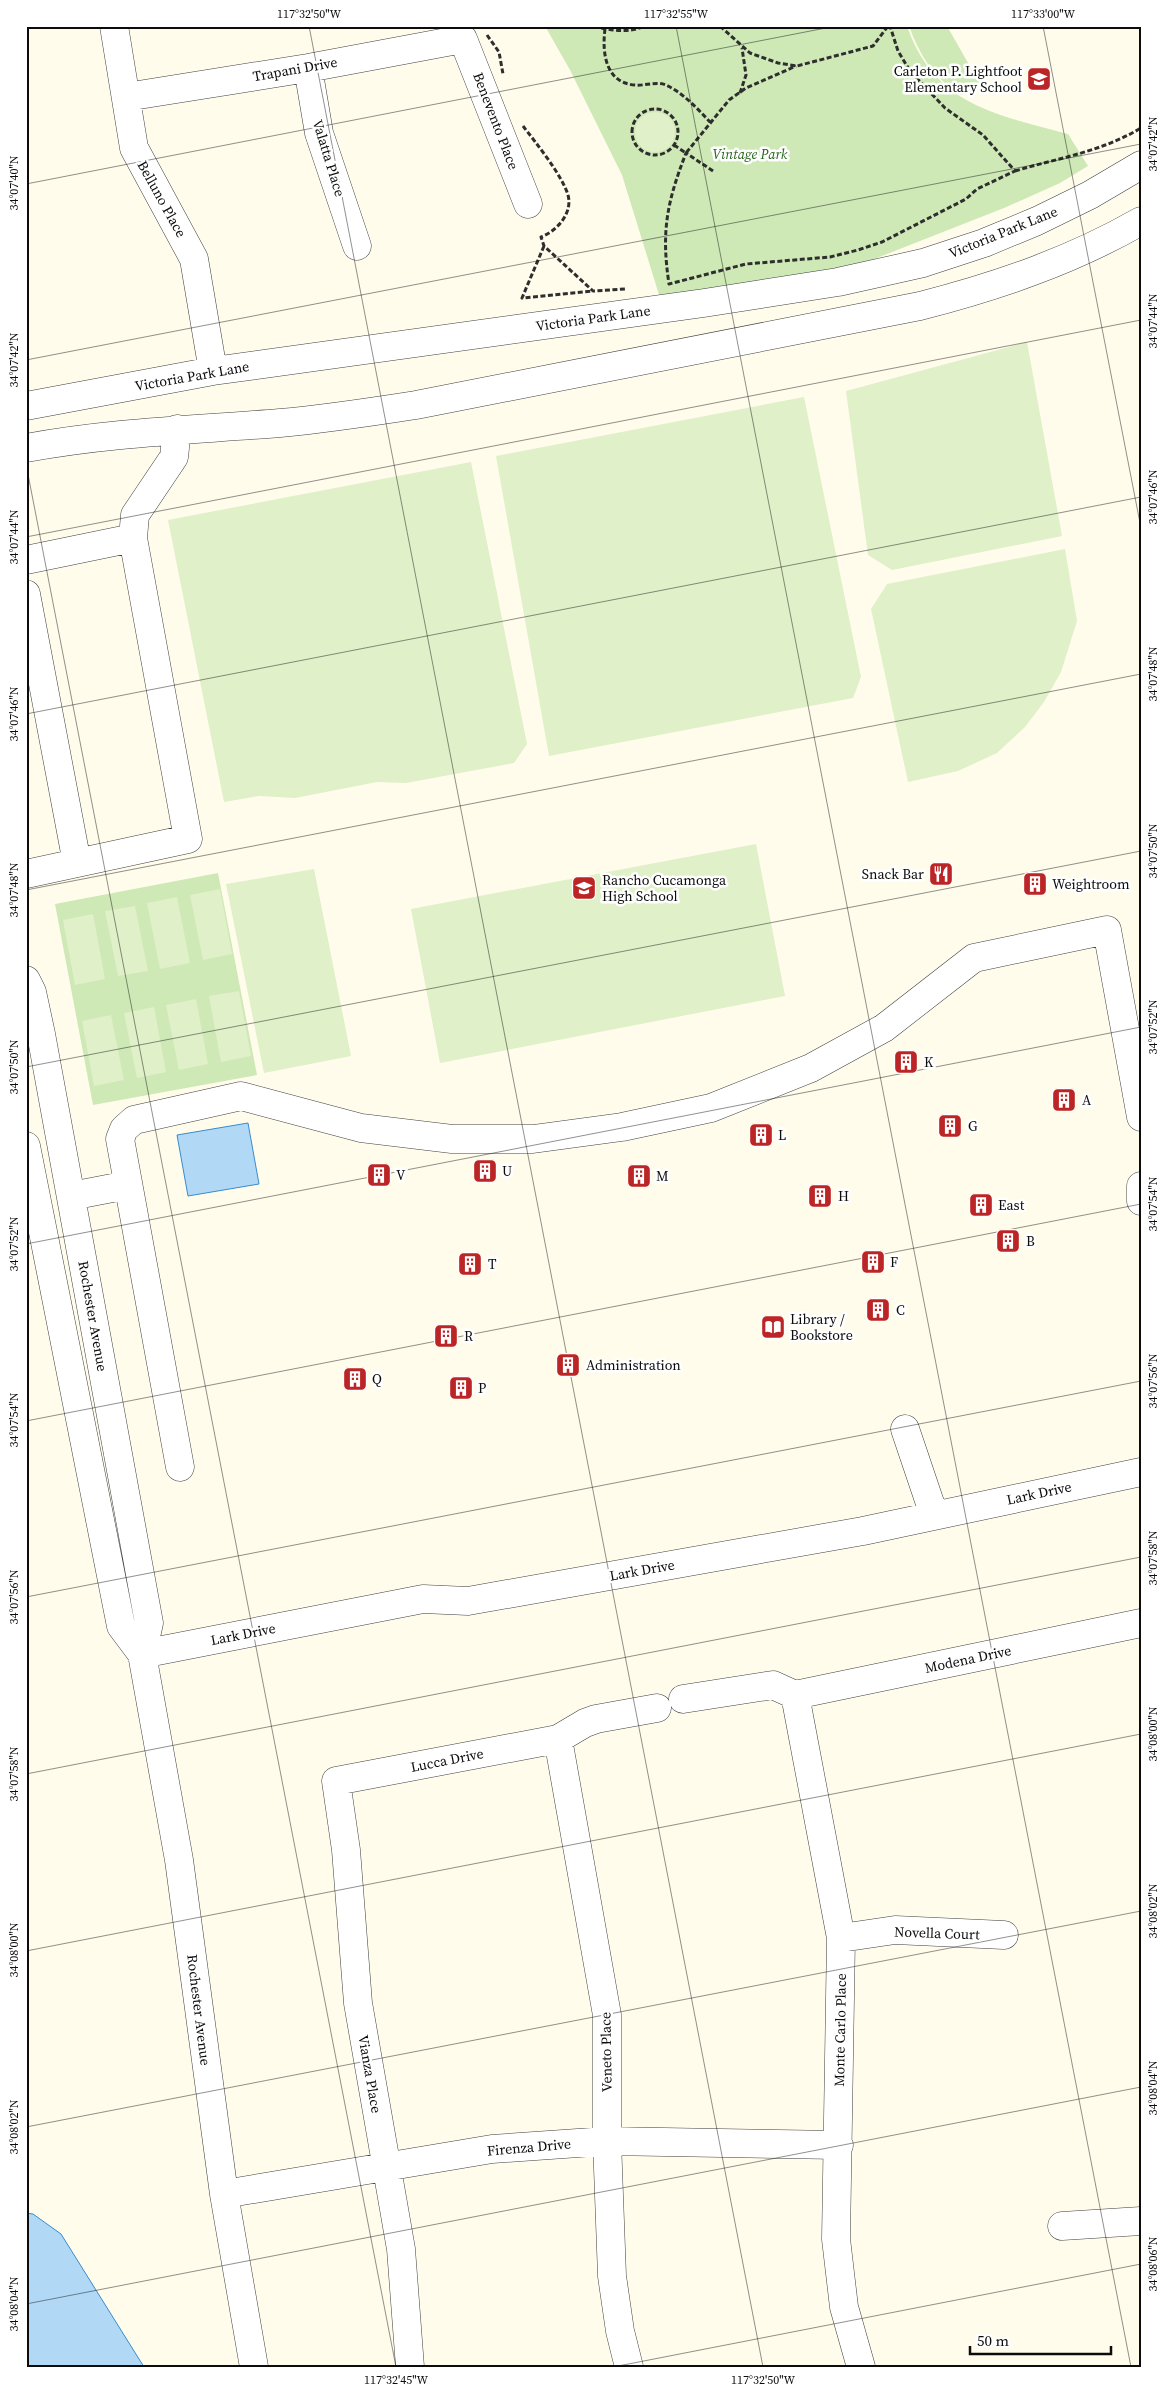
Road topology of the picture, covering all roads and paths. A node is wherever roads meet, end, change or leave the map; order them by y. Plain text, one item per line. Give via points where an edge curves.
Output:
1 (114, 26) edge
2 (594, 26) edge
3 (645, 26) edge
4 (720, 26) edge
5 (889, 26) edge
6 (605, 29) junction
7 (472, 34) junction
8 (742, 48) junction
9 (797, 66) junction
10 (308, 68) junction
11 (503, 77) dead end
12 (740, 93) junction
13 (126, 97) junction
14 (520, 120) dead end
15 (710, 122) junction
16 (1141, 128) edge
17 (674, 145) junction
18 (686, 153) junction
19 (1141, 165) edge
20 (713, 171) dead end
21 (1015, 171) junction
22 (528, 204) dead end
23 (1141, 221) edge
24 (357, 246) dead end
25 (544, 246) junction
26 (669, 284) junction
27 (661, 285) dead end
28 (633, 288) dead end
29 (593, 291) junction
30 (213, 371) junction
31 (26, 406) edge
32 (177, 429) junction
33 (26, 448) edge
34 (133, 538) junction
35 (26, 560) edge
36 (26, 594) edge
37 (77, 863) junction
38 (26, 874) edge
39 (26, 980) edge
40 (1141, 1117) edge
41 (26, 1146) edge
42 (128, 1185) junction
43 (1141, 1186) edge
44 (71, 1196) junction
45 (1141, 1201) edge
46 (906, 1429) dead end
47 (180, 1467) dead end
48 (1141, 1472) edge
49 (934, 1515) junction
50 (1141, 1622) edge
51 (142, 1654) junction
52 (795, 1695) junction
53 (683, 1699) dead end
54 (657, 1708) dead end
55 (558, 1739) junction
56 (336, 1781) joint
57 (1004, 1935) dead end
58 (841, 1938) junction
59 (607, 2141) junction
60 (839, 2145) junction
61 (386, 2165) junction
62 (224, 2194) junction
63 (1141, 2221) edge
64 (1062, 2226) dead end
65 (254, 2367) edge
66 (410, 2367) edge
67 (629, 2367) edge
68 (861, 2367) edge

1 - 13 street, Belluno Place
2 - 6 path
3 - 6 path via 636,30
4 - 8 path
5 - 9 path via 872,46
5 - 21 path via 910,71 945,108 983,135
6 - 15 path via 604,52 610,71 633,85 664,84 690,101
7 - 10 street, Trapani Drive
7 - 11 path via 494,42
7 - 22 street, Benevento Place
8 - 9 path via 778,64
8 - 12 path via 746,75
9 - 12 path
10 - 13 street, Trapani Drive
10 - 24 street, Valatta Place via 320,133
12 - 15 path via 729,100
13 - 30 street, Belluno Place via 134,148 194,259
14 - 25 path via 568,196 568,211 560,224 541,237
15 - 18 path
16 - 21 path via 1087,153
17 - 17 path via 659,155 643,153 632,140 635,118 654,108 668,113 677,125
17 - 18 path
18 - 20 path
18 - 26 path via 665,224
19 - 30 street, Victoria Park Lane via 1090,195 984,243 923,263 838,282
21 - 26 path via 977,188 966,199 882,242 830,257 746,264
23 - 32 street via 1032,273 920,306 416,405 280,423
25 - 29 path
25 - 29 path via 522,298
26 - 27 path
28 - 29 path
30 - 31 street, Victoria Park Lane
32 - 33 street
32 - 34 street via 174,457 135,515
34 - 35 street
34 - 37 street via 188,839
36 - 37 street
37 - 38 street
39 - 44 street, Rochester Avenue via 32,992 41,1034
40 - 42 street via 1107,930 974,958 884,1028 811,1068 711,1108 622,1127 545,1138 452,1139 360,1128 241,1096 134,1120 120,1139
41 - 51 street, Rochester Avenue via 121,1626
42 - 44 street
42 - 47 street
43 - 45 street
44 - 51 street, Rochester Avenue via 149,1623
46 - 49 street
48 - 49 street, Lark Drive
49 - 51 street, Lark Drive via 863,1531 468,1601 424,1599
50 - 52 street, Modena Drive
51 - 62 street, Rochester Avenue via 179,1860
52 - 53 street via 773,1685
52 - 58 street, Monte Carlo Place
54 - 55 street, Lucca Drive via 596,1719
55 - 56 street, Lucca Drive
55 - 59 street, Veneto Place via 607,2015
56 - 61 street, Vianza Place via 346,1850 358,2002
57 - 58 street, Novella Court via 895,1930
58 - 60 street, Monte Carlo Place
59 - 60 street, Firenza Drive
59 - 61 street, Firenza Drive via 492,2149
59 - 67 street, Veneto Place via 612,2276
60 - 68 street, Monte Carlo Place via 836,2239 844,2307
61 - 62 street, Firenza Drive
61 - 66 street, Vianza Place via 401,2249
62 - 65 street, Rochester Avenue
63 - 64 street

